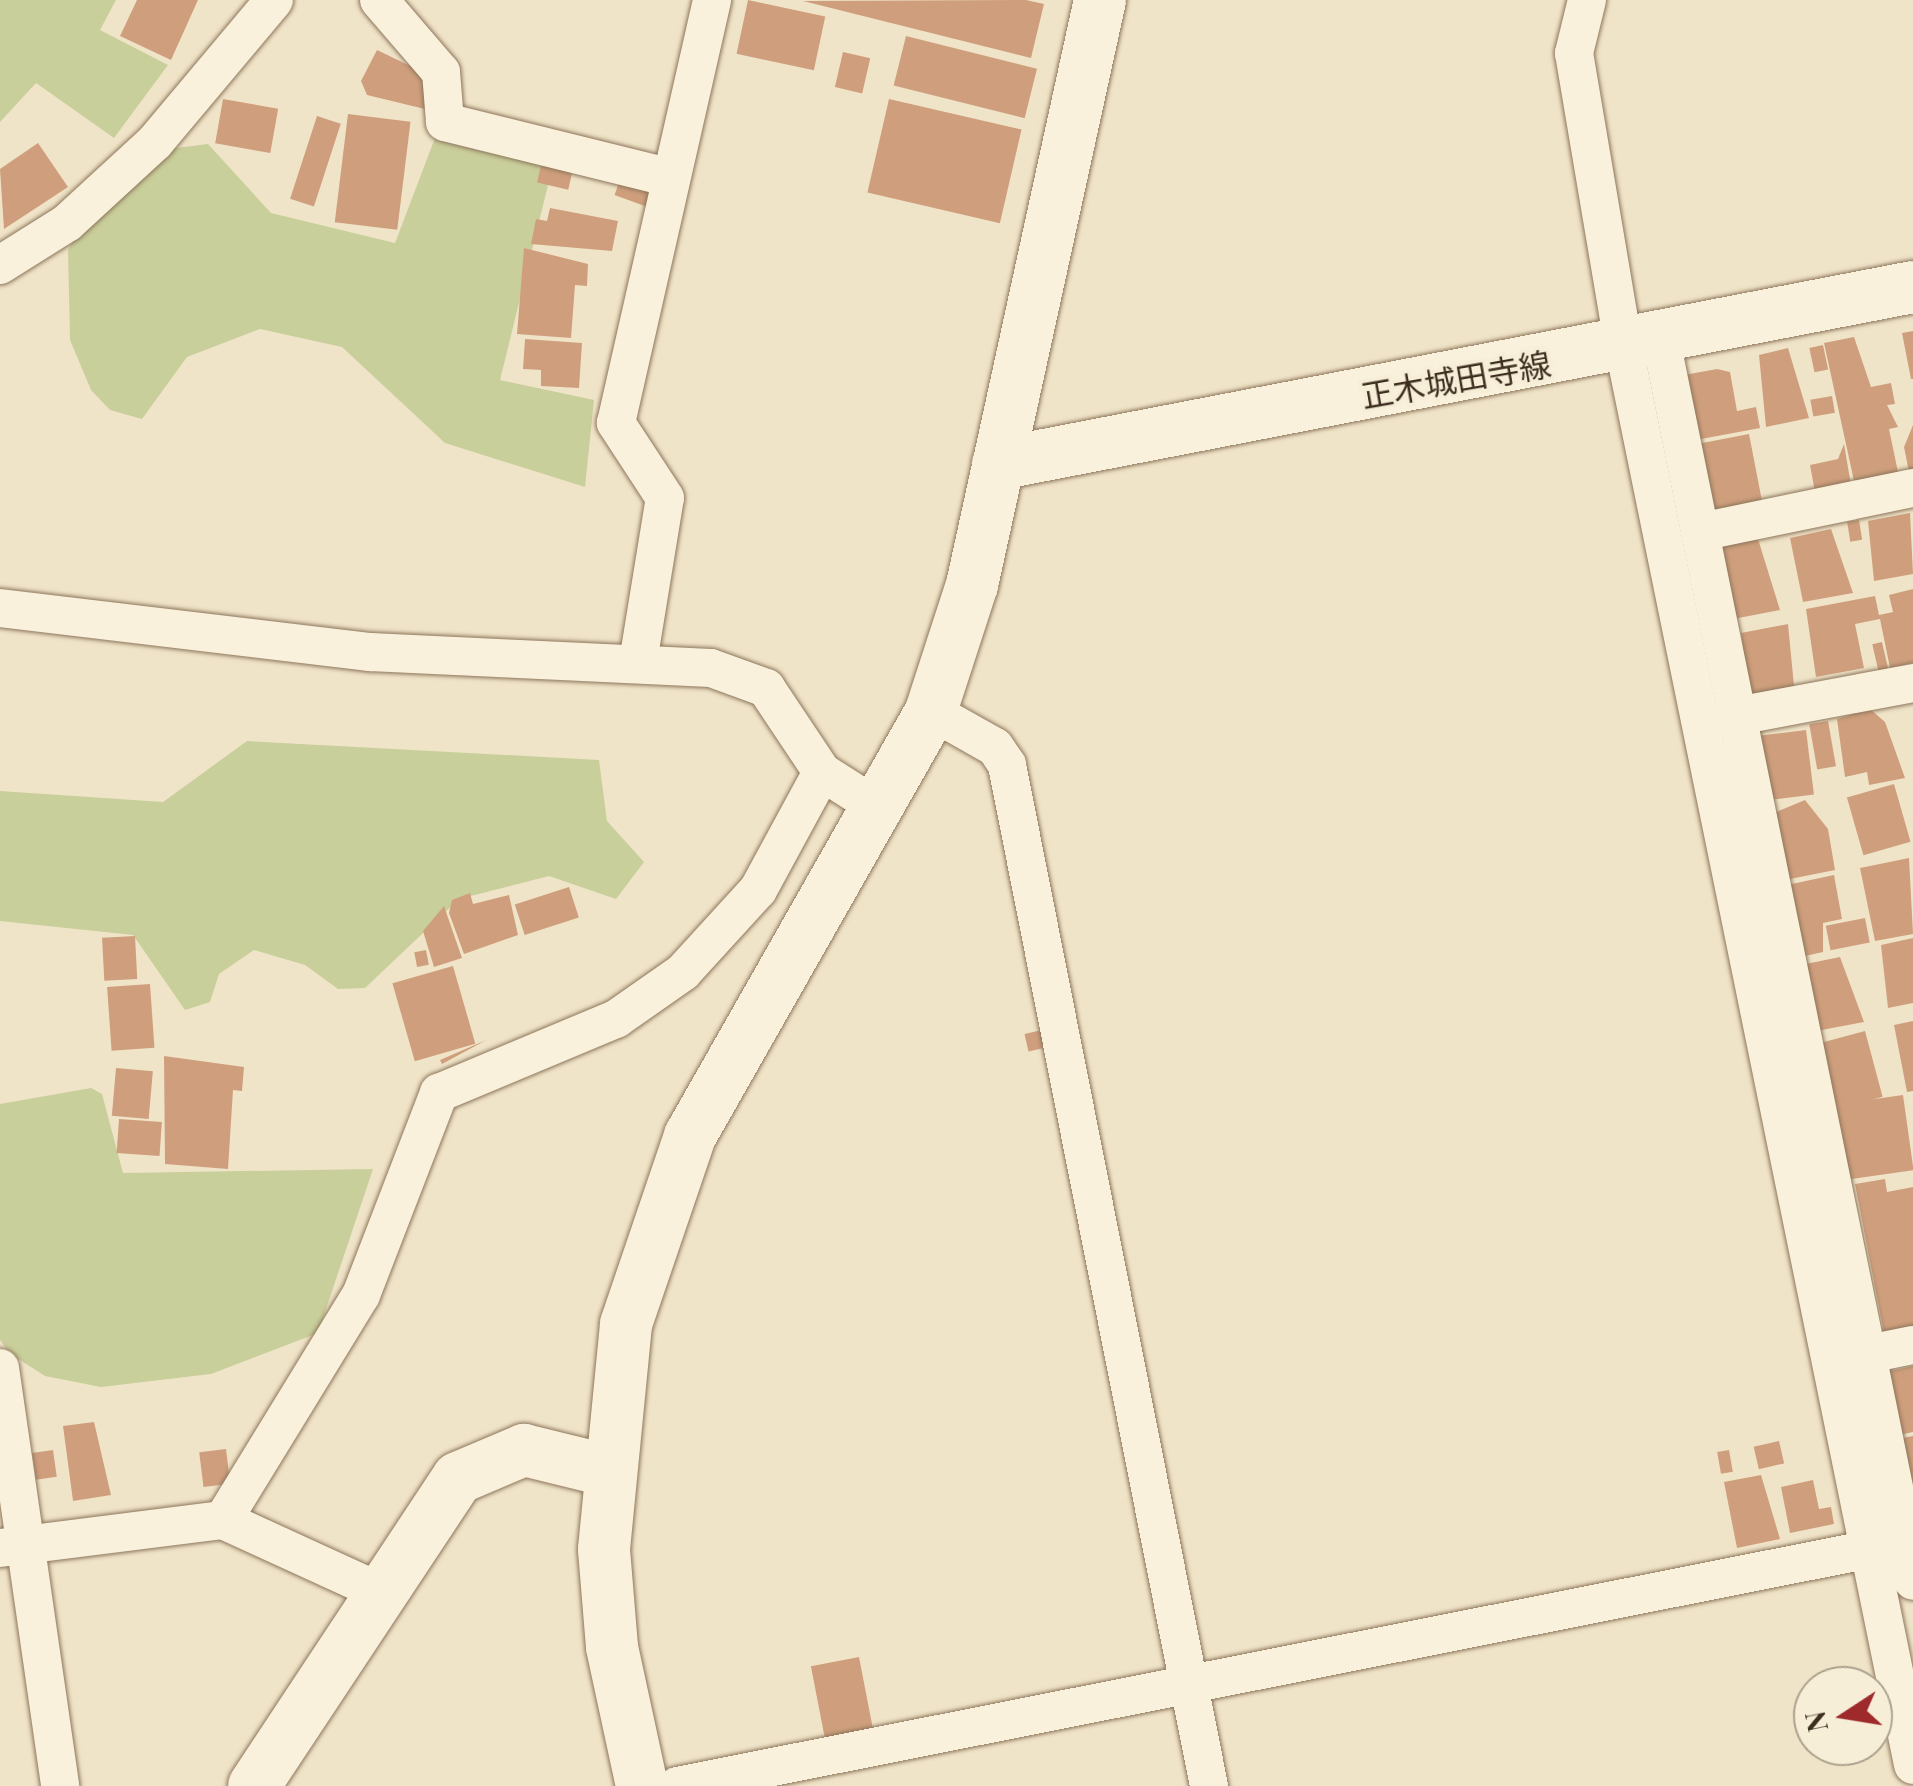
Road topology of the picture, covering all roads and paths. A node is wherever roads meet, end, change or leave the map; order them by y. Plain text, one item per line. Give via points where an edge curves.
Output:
1 (274, 0) edge
2 (379, 0) edge
3 (712, 0) edge
4 (1100, 0) edge
5 (1587, 0) edge
6 (671, 178) junction
7 (0, 265) edge
8 (1913, 287) edge
9 (1642, 344) junction
10 (998, 464) junction
11 (1913, 488) edge
12 (1700, 532) junction
13 (0, 608) edge
14 (638, 662) junction
15 (1913, 682) edge
16 (931, 711) junction
17 (1737, 716) junction
18 (822, 772) junction
19 (880, 809) junction
20 (1913, 1345) edge
21 (1868, 1354) junction
22 (0, 1368) edge
23 (606, 1470) junction
24 (222, 1520) junction
25 (1896, 1544) edge
26 (14, 1546) edge
27 (1913, 1582) edge
28 (380, 1592) junction
29 (1188, 1686) junction
30 (1913, 1765) edge
31 (60, 1786) edge
32 (254, 1786) edge
33 (642, 1786) edge
34 (678, 1786) edge
35 (1209, 1786) edge

1 - 7 street via 155,142 66,223
2 - 6 street via 441,72 446,122
3 - 6 street
4 - 10 street
5 - 9 street via 1574,54
6 - 14 street via 616,422 666,498
8 - 9 street, 正木城田寺線
9 - 10 street, 正木城田寺線
9 - 12 street
9 - 25 street
10 - 16 street
11 - 12 street
12 - 17 street
13 - 14 street via 370,652
14 - 18 street via 711,668 766,688
15 - 17 street
16 - 19 street
16 - 29 street via 995,747 1007,765
17 - 21 street
18 - 19 street
18 - 24 street via 758,890 683,972 616,1019 439,1094 361,1294
19 - 23 street via 690,1136 626,1324
20 - 21 street
21 - 25 street
22 - 26 street
23 - 28 street via 524,1450 458,1478
23 - 33 street via 612,1647
24 - 26 street
24 - 28 street
25 - 27 street
25 - 29 street
25 - 30 street
26 - 31 street
28 - 32 street
29 - 34 street
29 - 35 street

